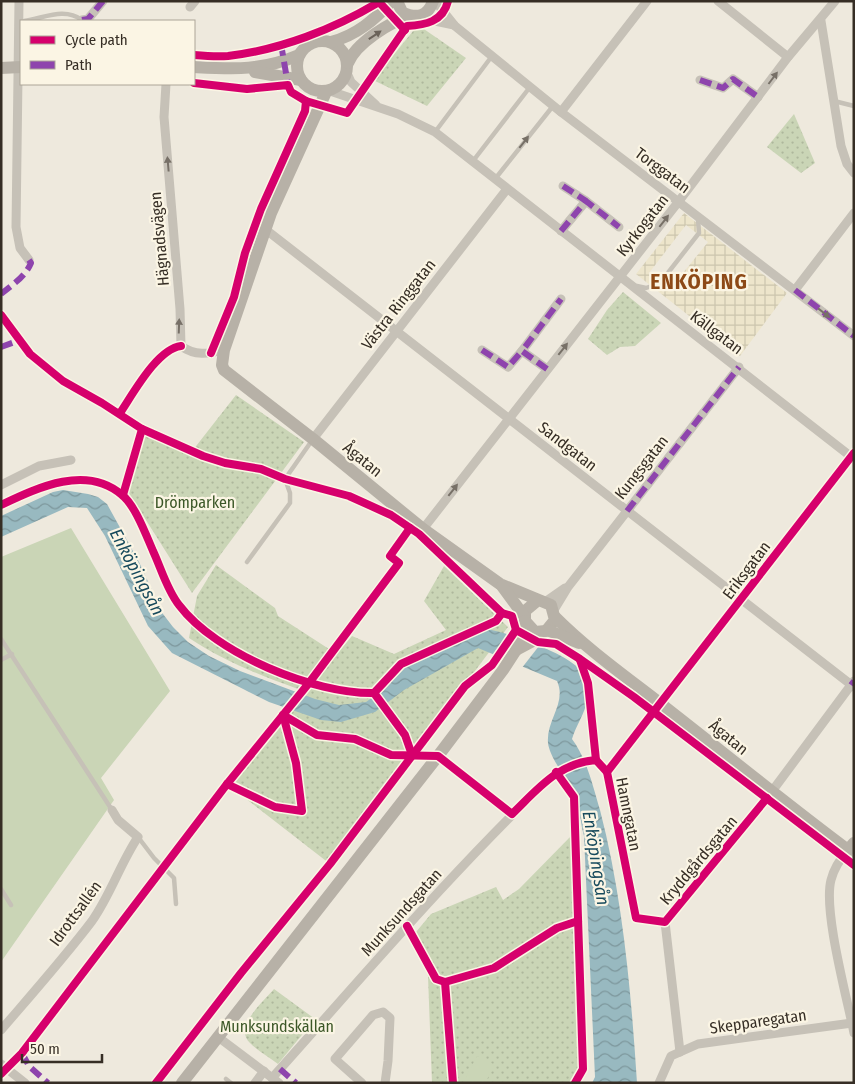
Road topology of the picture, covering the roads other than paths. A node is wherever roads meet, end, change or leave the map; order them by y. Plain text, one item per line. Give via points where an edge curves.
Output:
1 (19, 1) edge
2 (102, 1) edge
3 (392, 1) edge
4 (397, 1) edge
5 (434, 1) edge
6 (647, 1) edge
7 (718, 1) edge
8 (835, 1) edge
9 (413, 16) junction
10 (21, 20) edge
11 (31, 20) edge
12 (82, 20) edge
13 (821, 21) junction
14 (455, 26) junction
15 (332, 42) junction
16 (20, 44) edge
17 (299, 55) junction
18 (492, 56) junction
19 (788, 57) junction
20 (19, 67) edge
21 (195, 67) edge
22 (1, 68) edge
23 (348, 68) junction
24 (243, 69) junction
25 (700, 80) dead end
26 (305, 84) junction
27 (166, 85) edge
28 (530, 87) junction
29 (328, 91) junction
30 (758, 97) junction
31 (834, 101) junction
32 (553, 105) junction
33 (854, 106) edge
34 (380, 109) junction
35 (562, 112) junction
36 (313, 119) junction
37 (436, 132) junction
38 (472, 162) junction
39 (854, 173) edge
40 (495, 179) junction
41 (564, 186) dead end
42 (507, 189) junction
43 (586, 201) junction
44 (679, 201) junction
45 (694, 212) junction
46 (854, 212) edge
47 (618, 227) dead end
48 (265, 229) junction
49 (561, 231) junction
50 (28, 260) dead end
51 (620, 277) junction
52 (631, 285) junction
53 (795, 290) junction
54 (561, 299) dead end
55 (396, 330) junction
56 (854, 336) edge
57 (224, 350) junction
58 (482, 350) dead end
59 (522, 351) junction
60 (739, 367) junction
61 (547, 369) junction
62 (508, 419) junction
63 (313, 439) junction
64 (853, 456) edge
65 (71, 460) dead end
66 (1, 485) edge
67 (627, 511) junction
68 (423, 529) junction
69 (247, 562) dead end
70 (500, 584) junction
71 (741, 598) junction
72 (548, 607) junction
73 (525, 618) junction
74 (544, 631) junction
75 (1, 639) edge
76 (526, 639) junction
77 (584, 645) junction
78 (12, 654) junction
79 (1, 660) edge
80 (853, 684) edge
81 (660, 703) junction
82 (438, 756) junction
83 (556, 772) dead end
84 (771, 792) junction
85 (112, 810) joint
86 (512, 814) junction
87 (138, 837) junction
88 (852, 849) edge
89 (1, 889) edge
90 (176, 904) dead end
91 (11, 905) dead end
92 (636, 918) joint
93 (665, 922) junction
94 (853, 1028) edge
95 (1, 1030) edge
96 (218, 1037) junction
97 (675, 1054) junction
98 (1, 1064) edge
99 (264, 1071) junction
100 (226, 1079) dead end
101 (276, 1080) edge
102 (25, 1083) edge
103 (182, 1083) edge
104 (231, 1083) edge
105 (255, 1083) edge
106 (362, 1083) edge
107 (385, 1083) edge
108 (659, 1083) edge

1 - 10 street
2 - 12 street via 88,19
3 - 15 street via 357,32
4 - 9 street via 402,12
5 - 9 street via 426,13
5 - 14 street, Torggatan
6 - 35 street
7 - 19 street
8 - 13 street, Kyrkogatan
9 - 14 street, Torggatan
23 -> 9 street via 357,47 396,21
11 - 12 lane via 64,13
13 - 19 street, Kyrkogatan
13 - 31 street
14 - 18 street, Torggatan
15 - 17 street via 316,41
15 - 23 street via 345,54
16 - 20 street
17 - 24 street via 268,66
17 - 26 street via 297,72
18 - 28 street, Torggatan
18 - 37 lane
30 -> 19 street, Kyrkogatan
20 - 22 street
20 - 50 street via 16,227 20,248
21 - 24 street
23 - 29 street via 338,87
23 - 34 street, Källgatan via 351,82
24 - 26 street
25 - 30 street via 723,88 733,78
26 - 29 street
26 - 36 street
57 -> 27 street, Hägnadsvägen via 200,354 181,346 164,117
28 - 32 street, Torggatan
28 - 38 lane
29 - 34 street, Källgatan
29 - 36 street
30 - 44 street, Kyrkogatan
31 - 33 lane
31 - 39 street via 846,164
32 - 35 street, Torggatan
40 -> 32 lane
34 - 37 street, Källgatan
35 - 44 street, Torggatan
36 - 48 street
37 - 38 street, Källgatan
38 - 40 street, Källgatan
40 - 42 street, Källgatan
41 - 43 street
42 - 49 street, Källgatan
42 - 55 street, Västra Ringgatan
43 - 47 street
43 - 49 street
44 - 45 street, Torggatan
51 -> 44 street, Kyrkogatan
45 - 52 lane via 700,226 699,233 660,284 646,288
45 - 53 street, Torggatan
46 - 53 street
48 - 55 street, Sandgatan
48 - 57 street
49 - 51 street, Källgatan
51 - 52 street, Källgatan
61 -> 51 street, Kyrkogatan
52 - 60 street, Källgatan
53 -> 56 street, Torggatan
54 - 59 street
55 - 62 street, Sandgatan
55 - 63 street, Västra Ringgatan
57 - 63 street, Ågatan via 224,370
58 - 59 street via 508,367
59 - 61 street
60 - 64 street, Källgatan
60 - 67 street, Kungsgatan
61 - 62 street, Kyrkogatan
62 - 67 street, Sandgatan
68 -> 62 street, Kyrkogatan
63 - 68 street, Ågatan
63 - 69 lane via 285,479 290,503
64 - 71 street, Eriksgatan
65 - 66 street via 40,466
67 - 71 street, Sandgatan
67 - 72 street, Kungsgatan via 568,587
68 - 70 street, Ågatan
70 - 72 street, Ågatan
70 - 73 street, Ågatan
71 - 80 street, Sandgatan
71 - 81 street, Eriksgatan
72 - 73 street via 528,606
72 - 74 street via 554,625
72 - 77 street, Ågatan
73 - 74 street, Ågatan via 531,629
73 - 76 street
74 - 76 street
74 - 77 street, Ågatan
75 - 78 lane
76 - 82 street
77 - 81 street, Ågatan
78 - 79 lane
78 - 85 lane
80 - 84 street, Kryddgårdsgatan
81 - 84 street, Ågatan
81 - 92 street, Hamngatan via 607,772
82 - 86 street
82 - 96 street
83 - 86 street, Munksundsgatan
84 - 88 street, Ågatan
84 - 93 street, Kryddgårdsgatan
85 - 87 street via 118,820
86 - 101 street, Munksundsgatan
87 - 90 lane via 174,878
87 - 95 street, Idrottsallén via 119,868 108,897 92,920
88 - 94 street via 835,867 830,882 829,907
89 - 91 lane
92 - 93 street, Kryddgårdsgatan
93 - 97 street
94 - 97 street, Skepparegatan via 698,1044
96 - 99 street
96 - 103 street
97 - 108 street
98 - 102 street
99 - 101 street
99 - 105 street
100 - 104 lane
106 - 107 street via 335,1059 373,1015 383,1012 390,1018

